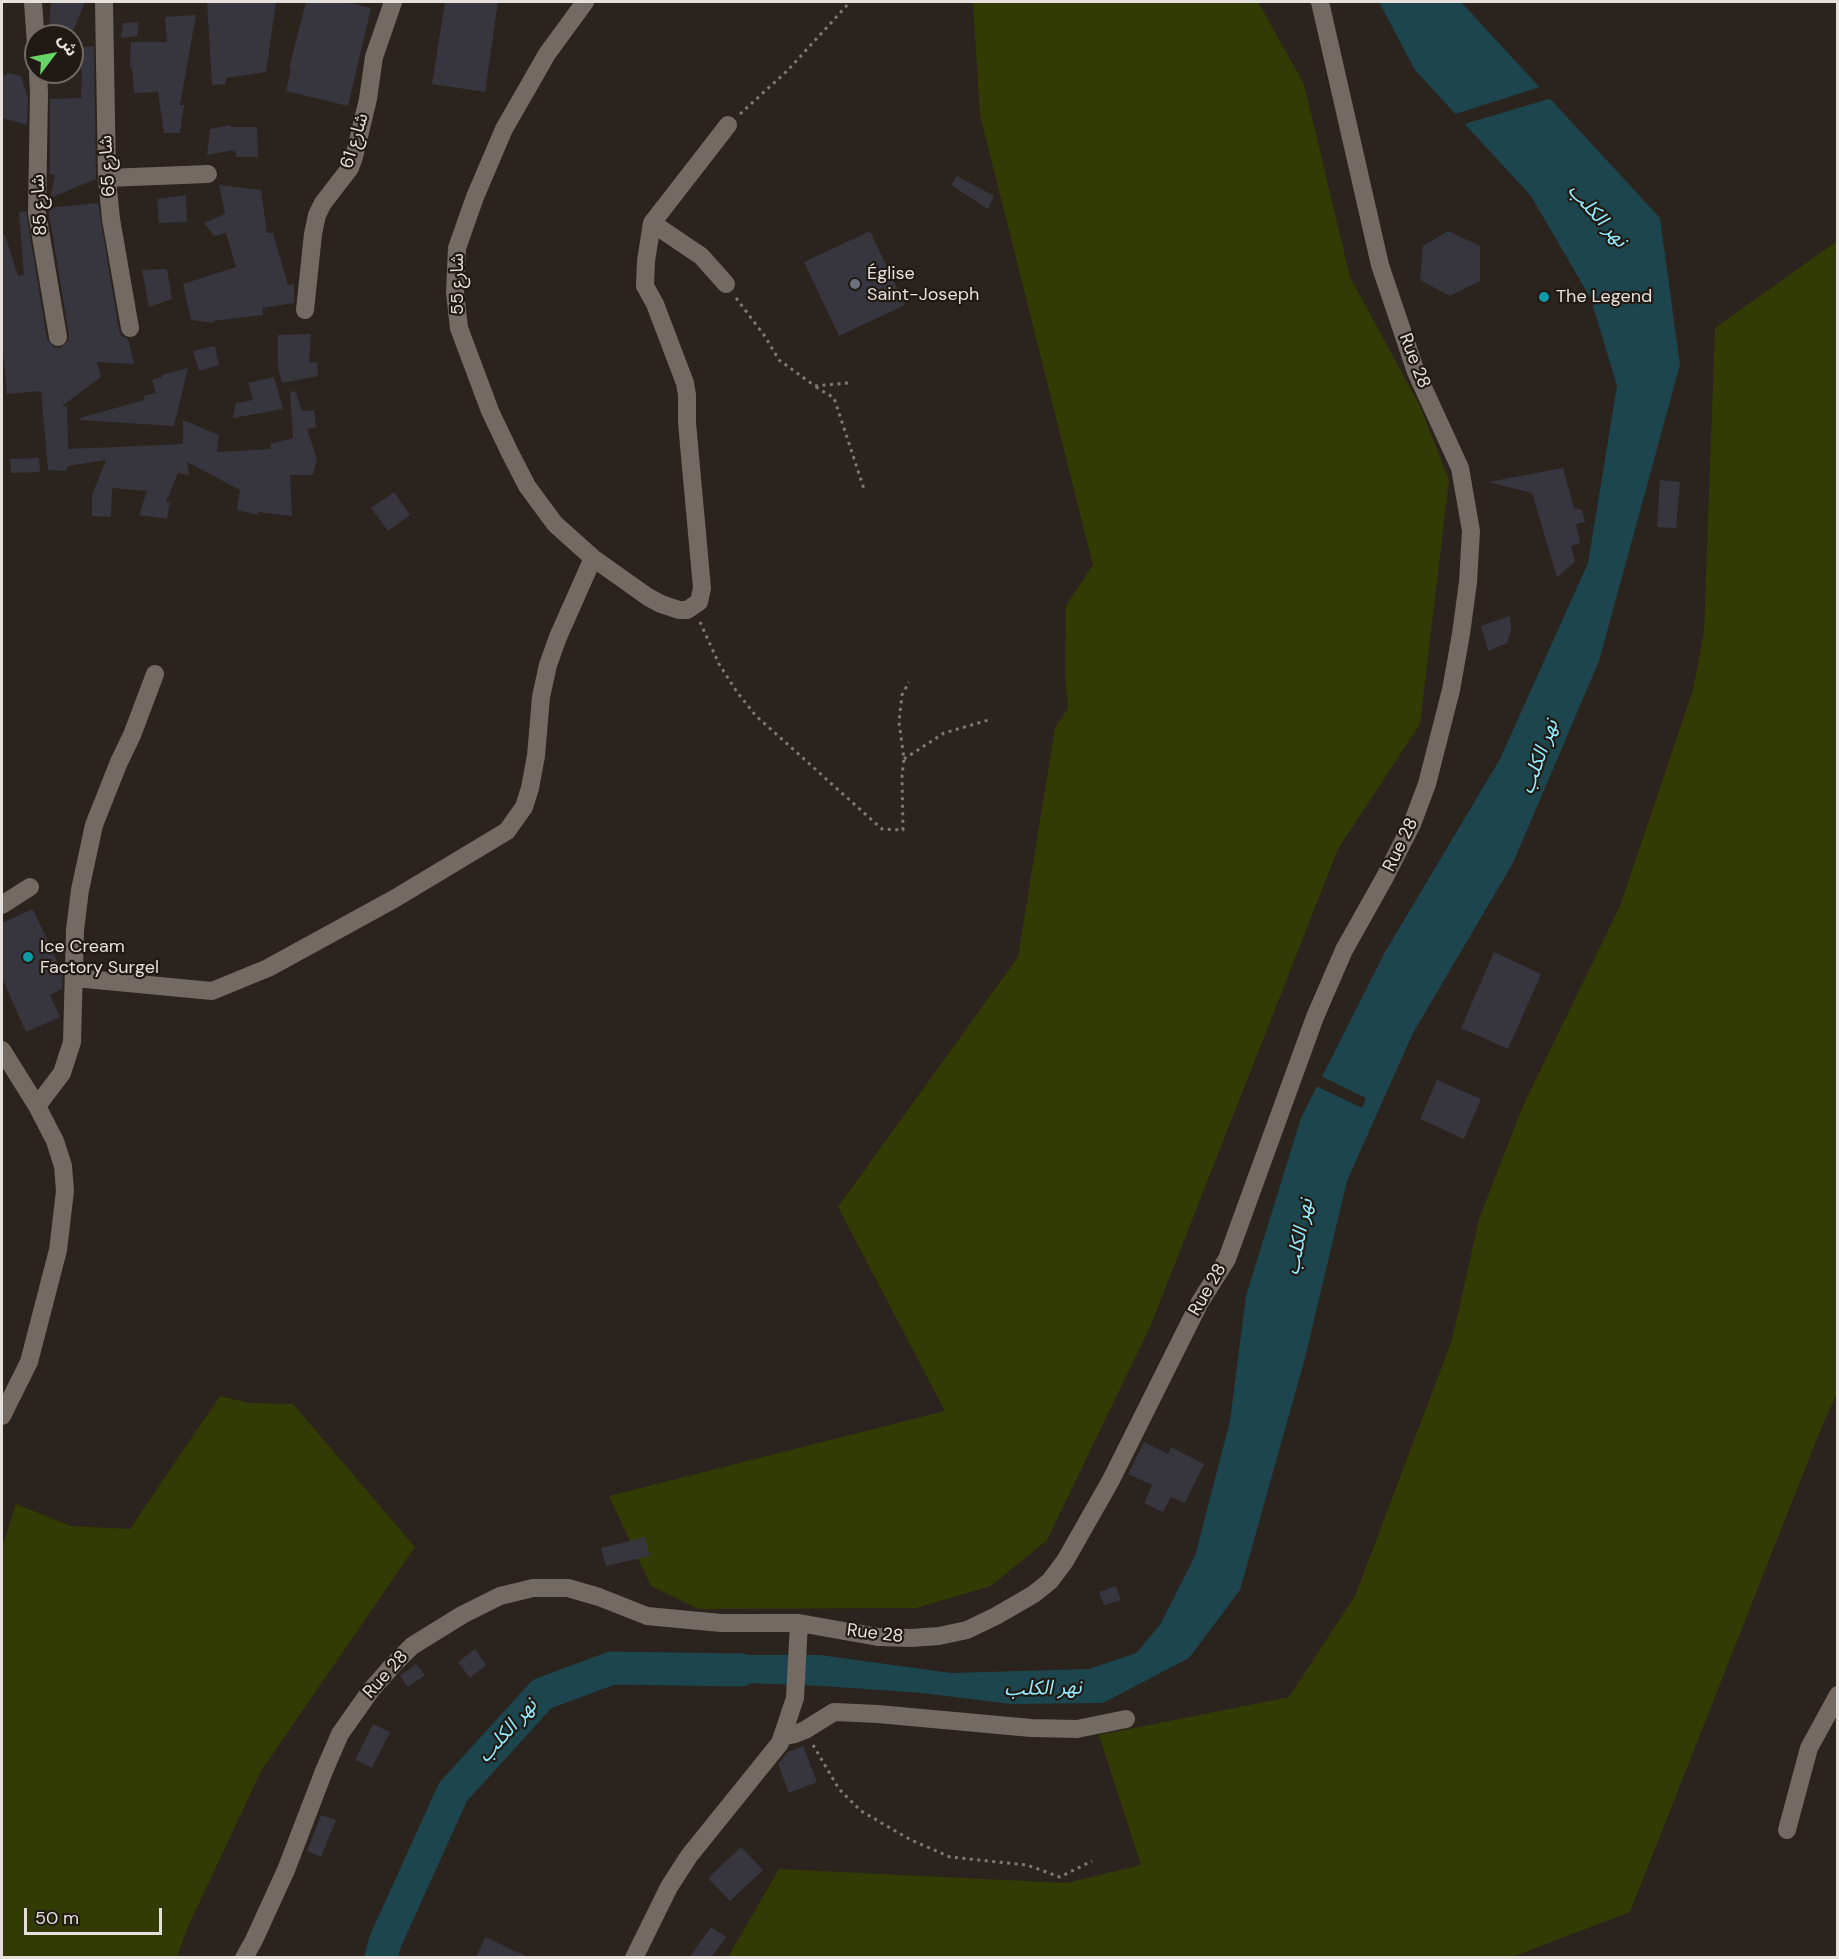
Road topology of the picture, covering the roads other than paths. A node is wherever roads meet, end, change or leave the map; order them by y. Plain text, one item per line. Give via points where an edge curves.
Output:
1 (33, 2) edge
2 (104, 2) edge
3 (393, 2) edge
4 (585, 2) edge
5 (1320, 2) edge
6 (35, 24) edge
7 (39, 84) edge
8 (728, 125) road end
9 (208, 174) dead end
10 (107, 178) junction
11 (652, 222) junction
12 (726, 284) road end
13 (305, 310) dead end
14 (130, 328) dead end
15 (58, 338) dead end
16 (593, 558) junction
17 (155, 674) dead end
18 (30, 887) dead end
19 (2, 905) edge
20 (75, 978) junction
21 (2, 1050) edge
22 (37, 1106) junction
23 (2, 1416) edge
24 (799, 1623) junction
25 (1838, 1695) edge
26 (1126, 1719) dead end
27 (783, 1736) junction
28 (1787, 1830) dead end
29 (244, 1958) edge
30 (634, 1958) edge

1 - 6 street
2 - 10 street, شارع 65
3 - 13 street, شارع 61 via 374,57 354,157 317,215
4 - 16 street, شارع 55 via 548,54 504,129 457,248 455,292 459,328 490,411 527,486 555,524
5 - 24 street, Rue 28 via 1380,266 1416,372 1460,468 1471,531 1461,634 1427,784 1412,824 1344,950 1315,1017 1227,1259 1200,1302 1111,1480 1065,1561 1034,1594 968,1630 939,1636 878,1637
7 - 15 street, شارع 85 via 37,213
8 - 11 street
9 - 10 street
10 - 14 street, شارع 65
11 - 12 street via 701,256
11 - 16 street, شارع 55 via 645,286 686,389 702,588 699,602 687,610 661,604
16 - 20 street via 548,665 530,788 524,807 507,831 268,968 212,991
17 - 20 street via 94,825 75,930
18 - 19 street
20 - 22 street via 69,1057
21 - 22 street
22 - 23 street via 63,1166 58,1250 29,1362
24 - 27 street via 795,1698
24 - 29 street, Rue 28 via 721,1623 646,1616 568,1588 533,1588 500,1596 462,1615 412,1647 393,1665 340,1734 286,1870
25 - 28 street via 1809,1748
26 - 27 street via 1077,1729 1031,1728 834,1712 805,1730
27 - 30 street via 689,1856

